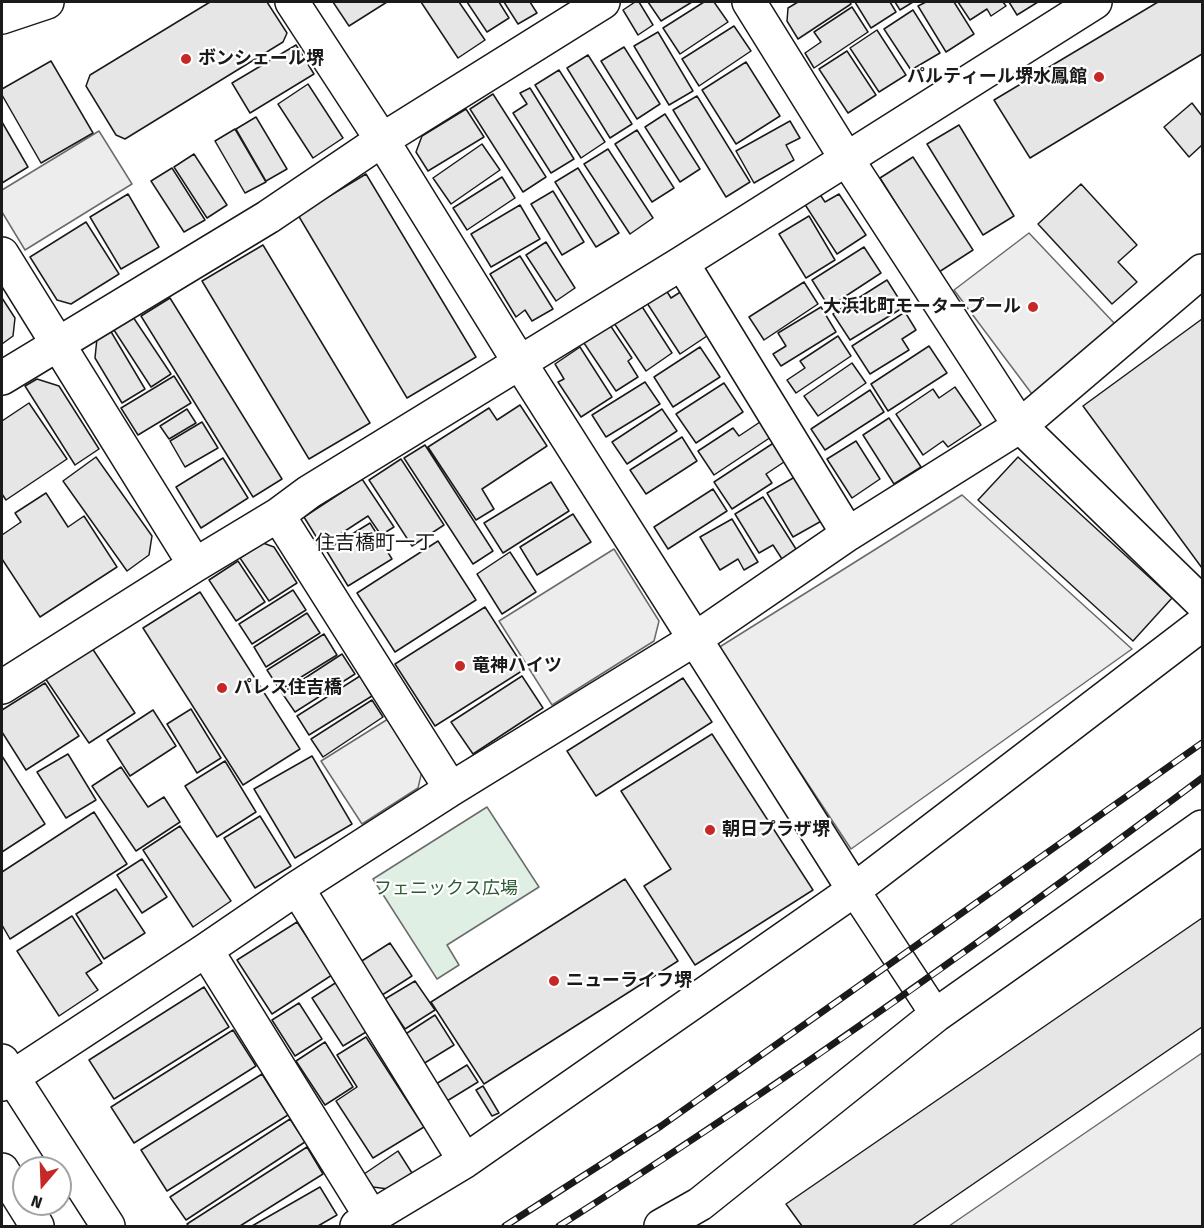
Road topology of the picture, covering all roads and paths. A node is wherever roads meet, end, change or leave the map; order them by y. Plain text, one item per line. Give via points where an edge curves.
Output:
1 (47, 2) edge
2 (292, 2) edge
3 (603, 2) edge
4 (749, 2) edge
5 (1095, 2) edge
6 (2, 17) edge
7 (382, 140) junction
8 (846, 158) junction
9 (2, 254) edge
10 (681, 262) junction
11 (1203, 271) edge
12 (56, 344) junction
13 (520, 363) junction
14 (2, 378) edge
15 (1020, 426) junction
16 (278, 515) junction
17 (848, 534) junction
18 (195, 565) junction
19 (1203, 603) edge
20 (1203, 624) edge
21 (695, 639) junction
22 (2, 687) edge
23 (451, 789) junction
24 (1203, 827) edge
25 (297, 888) junction
26 (854, 890) junction
27 (206, 950) junction
28 (936, 1015) junction
29 (5, 1074) edge
30 (465, 1161) junction
31 (2, 1170) edge
32 (707, 1215) edge
33 (364, 1222) edge
34 (37, 1227) edge
35 (108, 1227) edge
36 (661, 1227) edge

1 - 6 main road
2 - 7 main road
3 - 7 main road
4 - 8 main road
5 - 8 main road
7 - 12 main road via 268,217
7 - 13 main road
8 - 10 main road
8 - 15 main road
9 - 12 main road
10 - 13 main road
10 - 17 main road
11 - 15 main road
12 - 14 main road
12 - 18 main road
13 - 16 main road
13 - 21 main road
15 - 17 main road
15 - 19 main road
16 - 18 main road
16 - 23 main road
17 - 21 main road
18 - 22 main road
20 - 26 main road
21 - 23 main road
21 - 26 main road
23 - 25 main road
24 - 28 main road
25 - 27 main road
25 - 30 main road
26 - 28 street
26 - 30 main road
27 - 29 main road
27 - 33 main road
28 - 32 main road
29 - 35 main road
30 - 33 main road
31 - 34 main road
32 - 36 main road

